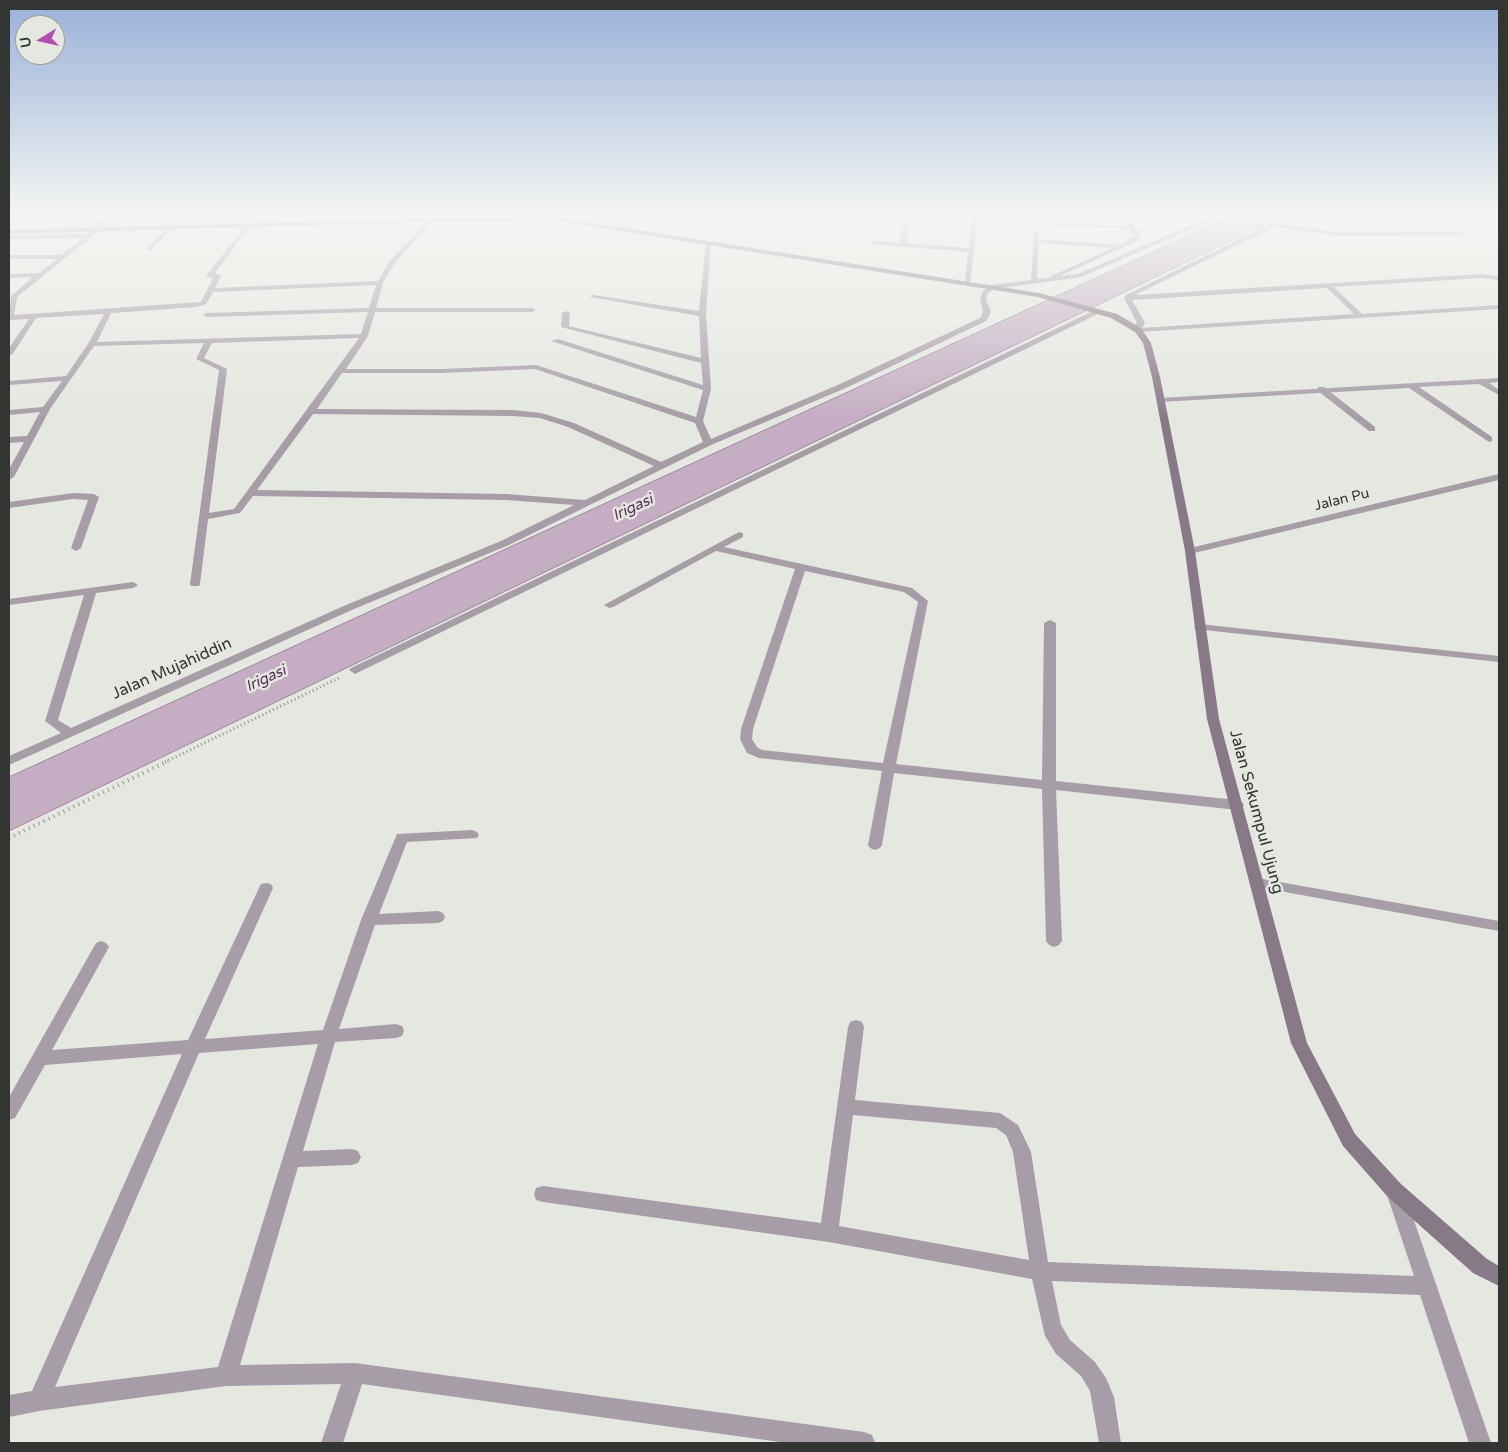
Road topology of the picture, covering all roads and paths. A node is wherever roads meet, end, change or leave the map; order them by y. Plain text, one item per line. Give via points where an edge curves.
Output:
1 (29, 284) edge
2 (215, 284) edge
3 (343, 284) edge
4 (379, 284) edge
5 (705, 284) edge
6 (973, 284) edge
7 (1019, 284) edge
8 (1152, 284) edge
9 (1349, 284) edge
10 (1328, 285) junction
11 (992, 287) junction
12 (212, 290) junction
13 (12, 297) edge
14 (593, 297) dead end
15 (1127, 298) junction
16 (1499, 307) edge
17 (109, 310) junction
18 (371, 310) junction
19 (532, 310) dead end
20 (1097, 310) junction
21 (566, 313) dead end
22 (702, 314) junction
23 (35, 315) junction
24 (207, 315) dead end
25 (1360, 316) junction
26 (9, 318) edge
27 (1136, 329) junction
28 (364, 336) junction
29 (210, 340) junction
30 (555, 341) dead end
31 (92, 344) junction
32 (9, 353) edge
33 (704, 361) junction
34 (340, 371) junction
35 (67, 378) junction
36 (1499, 380) edge
37 (1481, 381) junction
38 (9, 383) edge
39 (1410, 385) junction
40 (707, 389) junction
41 (1320, 389) junction
42 (1499, 394) edge
43 (1160, 400) junction
44 (46, 409) junction
45 (311, 411) junction
46 (9, 412) edge
47 (699, 420) junction
48 (1372, 429) dead end
49 (29, 438) junction
50 (1489, 439) dead end
51 (9, 440) edge
52 (708, 443) junction
53 (662, 466) junction
54 (10, 474) edge
55 (1499, 477) edge
56 (248, 493) junction
57 (585, 503) junction
58 (9, 505) edge
59 (204, 517) junction
60 (739, 535) dead end
61 (76, 548) dead end
62 (715, 548) junction
63 (1190, 551) junction
64 (801, 567) junction
65 (195, 584) dead end
66 (133, 586) dead end
67 (91, 591) junction
68 (9, 602) edge
69 (609, 605) dead end
70 (1050, 623) dead end
71 (1199, 627) junction
72 (1499, 660) edge
73 (355, 670) joint
74 (70, 733) junction
75 (9, 761) edge
76 (889, 766) junction
77 (1049, 786) junction
78 (1237, 805) junction
79 (472, 835) dead end
80 (9, 838) edge
81 (875, 846) dead end
82 (1257, 884) junction
83 (266, 888) dead end
84 (438, 917) dead end
85 (369, 920) junction
86 (1499, 926) edge
87 (1054, 941) dead end
88 (101, 947) dead end
89 (856, 1028) dead end
90 (396, 1031) dead end
91 (329, 1035) junction
92 (194, 1045) junction
93 (39, 1058) junction
94 (846, 1107) junction
95 (9, 1113) edge
96 (352, 1157) dead end
97 (291, 1159) junction
98 (1394, 1190) junction
99 (544, 1194) dead end
100 (829, 1233) junction
101 (1040, 1271) junction
102 (1499, 1277) edge
103 (1426, 1286) junction
104 (355, 1373) junction
105 (226, 1376) junction
106 (38, 1400) junction
107 (9, 1406) edge
108 (332, 1443) edge
109 (864, 1443) edge
110 (1110, 1443) edge
111 (1480, 1443) edge

1 - 13 street
2 - 12 street
3 - 12 street
4 - 18 street
5 - 22 street
6 - 11 main road
7 - 11 street
8 - 15 street
9 - 10 street
10 - 15 street
10 - 25 street
11 - 20 main road
11 - 52 street, Jalan Mujahiddin via 985,292 983,299 987,312 983,319 843,386
12 - 17 street via 204,303 197,305
13 - 26 street
14 - 22 street
15 - 27 street via 1141,323
16 - 25 street
17 - 23 street
17 - 31 street
18 - 19 street
18 - 24 street
18 - 28 street
20 - 27 main road via 1120,318
20 - 73 street
21 - 33 street via 565,326
22 - 33 street
23 - 26 street
23 - 32 street
25 - 27 street
27 - 43 main road, Jalan Sekumpul Ujung via 1147,343
28 - 29 street
28 - 34 street
29 - 31 street
29 - 59 street via 200,359 223,369
30 - 40 street
31 - 35 street
33 - 40 street
34 - 45 street
34 - 47 street via 536,368
35 - 38 street
35 - 44 street
36 - 37 street
37 - 39 street
37 - 42 street
39 - 41 street
39 - 50 street
40 - 47 street
41 - 43 street
41 - 48 lane
43 - 63 main road, Jalan Sekumpul Ujung
44 - 46 street
44 - 49 street
45 - 53 street via 541,416 571,425
45 - 56 street
47 - 52 street
49 - 51 street
49 - 54 street
52 - 53 street, Jalan Mujahiddin
53 - 57 street, Jalan Mujahiddin
55 - 63 street, Jalan Pu
56 - 57 street via 506,497
56 - 59 street via 237,511
57 - 74 street, Jalan Mujahiddin via 505,543 350,607
58 - 61 street via 73,496 94,497
59 - 65 street
60 - 62 street
62 - 64 street
62 - 69 street
63 - 71 main road, Jalan Sekumpul Ujung
64 - 76 street via 908,590 923,601
64 - 76 street via 746,739 752,750 759,754
66 - 67 street
67 - 68 street
67 - 74 street via 51,721
70 - 77 street
71 - 72 lane
71 - 78 main road, Jalan Sekumpul Ujung via 1213,719
73 - 80 path
74 - 75 street, Jalan Mujahiddin
76 - 77 street
76 - 81 street
77 - 78 street
77 - 87 street
78 - 82 main road, Jalan Sekumpul Ujung
79 - 85 street via 402,837
82 - 86 lane
82 - 98 main road, Jalan Sekumpul Ujung via 1299,1043 1349,1140
83 - 92 street
84 - 85 street
85 - 91 street
88 - 93 street
89 - 94 street
90 - 91 street
91 - 92 street
91 - 97 street
92 - 93 street
92 - 106 street
93 - 95 street
94 - 100 street
94 - 101 street via 1000,1121 1012,1130 1022,1152
96 - 97 street
97 - 105 street
98 - 102 main road, Jalan Sekumpul Ujung via 1480,1266
98 - 103 street
99 - 100 street
100 - 101 street
101 - 103 street
101 - 110 street via 1052,1329 1063,1347 1099,1385
103 - 111 street
104 - 105 street
104 - 108 street
104 - 109 street
105 - 106 street
106 - 107 street

